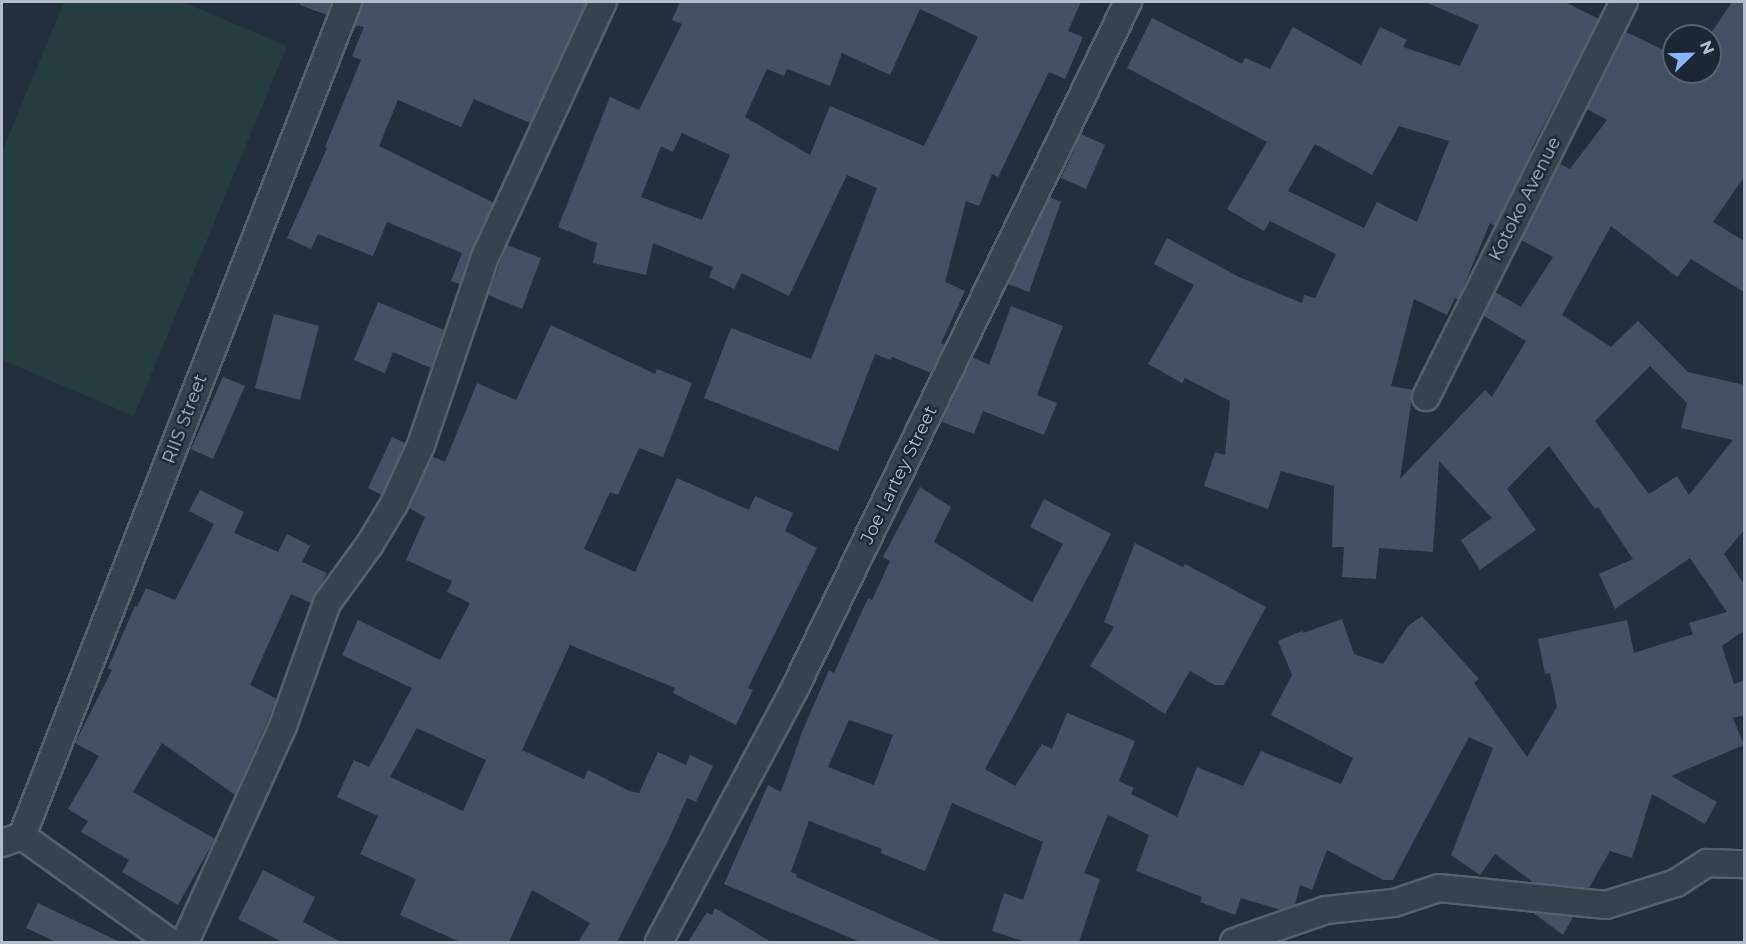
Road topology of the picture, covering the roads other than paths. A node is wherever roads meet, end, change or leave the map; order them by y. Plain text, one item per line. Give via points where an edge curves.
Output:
1 (348, 2) edge
2 (603, 2) edge
3 (1128, 2) edge
4 (1624, 2) edge
5 (1426, 397) dead end
6 (12, 840) edge
7 (1744, 864) edge
8 (170, 942) edge
9 (185, 942) edge
10 (659, 942) edge
11 (1234, 942) edge

1 - 6 street, RIIS Street
2 - 9 street via 485,258 421,445 394,504 327,603 283,726
3 - 10 street, Joe Lartey Street via 795,688
4 - 5 street, Kotoko Avenue
6 - 8 street
7 - 11 street via 1707,863 1677,883 1606,905 1439,888 1394,903 1326,910

